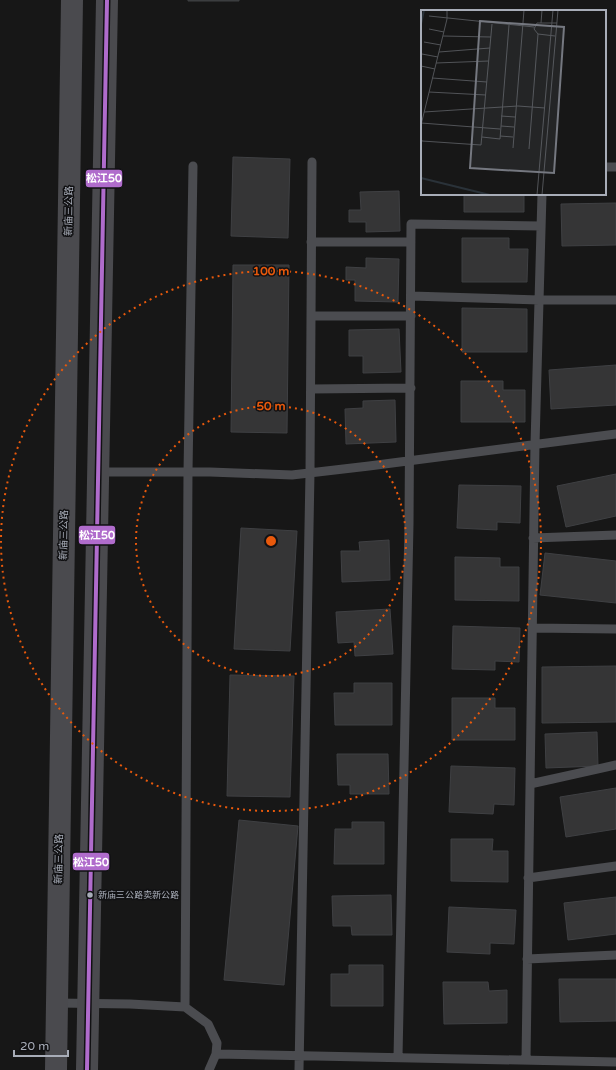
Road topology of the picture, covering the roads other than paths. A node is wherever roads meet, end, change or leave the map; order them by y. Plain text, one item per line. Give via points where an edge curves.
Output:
1 (72, 0) edge
2 (107, 0) edge
3 (312, 162) dead end
4 (193, 166) dead end
5 (542, 195) edge
6 (541, 226) junction
7 (311, 242) junction
8 (411, 242) junction
9 (411, 296) junction
10 (539, 300) junction
11 (616, 300) edge
12 (311, 316) junction
13 (411, 316) junction
14 (411, 388) junction
15 (310, 389) junction
16 (616, 434) edge
17 (535, 444) junction
18 (410, 461) junction
19 (99, 472) junction
20 (188, 472) junction
21 (310, 473) junction
22 (616, 535) edge
23 (533, 538) junction
24 (532, 628) junction
25 (616, 629) edge
26 (616, 765) edge
27 (530, 784) junction
28 (616, 866) edge
29 (528, 878) junction
30 (616, 955) edge
31 (527, 959) junction
32 (57, 1003) junction
33 (89, 1004) junction
34 (184, 1007) junction
35 (216, 1054) junction
36 (299, 1055) junction
37 (398, 1057) junction
38 (526, 1060) junction
39 (616, 1062) edge
40 (56, 1070) edge
41 (87, 1070) edge
42 (209, 1070) edge
43 (299, 1070) edge

1 - 32 main road, 新庙三公路
2 - 19 main road
3 - 7 lane
4 - 20 lane
5 - 6 lane
6 - 8 lane via 411,224
6 - 10 lane
7 - 8 lane
7 - 12 lane
8 - 9 lane
9 - 10 lane
9 - 13 lane
10 - 11 lane
10 - 17 lane
12 - 13 lane
12 - 15 lane
13 - 14 lane
14 - 15 lane
14 - 18 lane
15 - 21 lane
16 - 17 lane
17 - 18 lane
17 - 23 lane
18 - 21 lane
18 - 37 lane
19 - 20 lane
19 - 33 main road
20 - 21 lane
20 - 34 lane
21 - 36 lane
22 - 23 lane
23 - 24 lane
24 - 25 lane
24 - 27 lane
26 - 27 lane
27 - 29 lane
28 - 29 lane
29 - 31 lane
30 - 31 lane
31 - 38 lane
32 - 33 lane
32 - 40 main road, 新庙三公路
33 - 34 lane
33 - 41 main road
34 - 35 lane via 208,1024 217,1043
35 - 36 lane
35 - 42 lane
36 - 37 lane
36 - 43 lane
37 - 38 lane
38 - 39 lane

